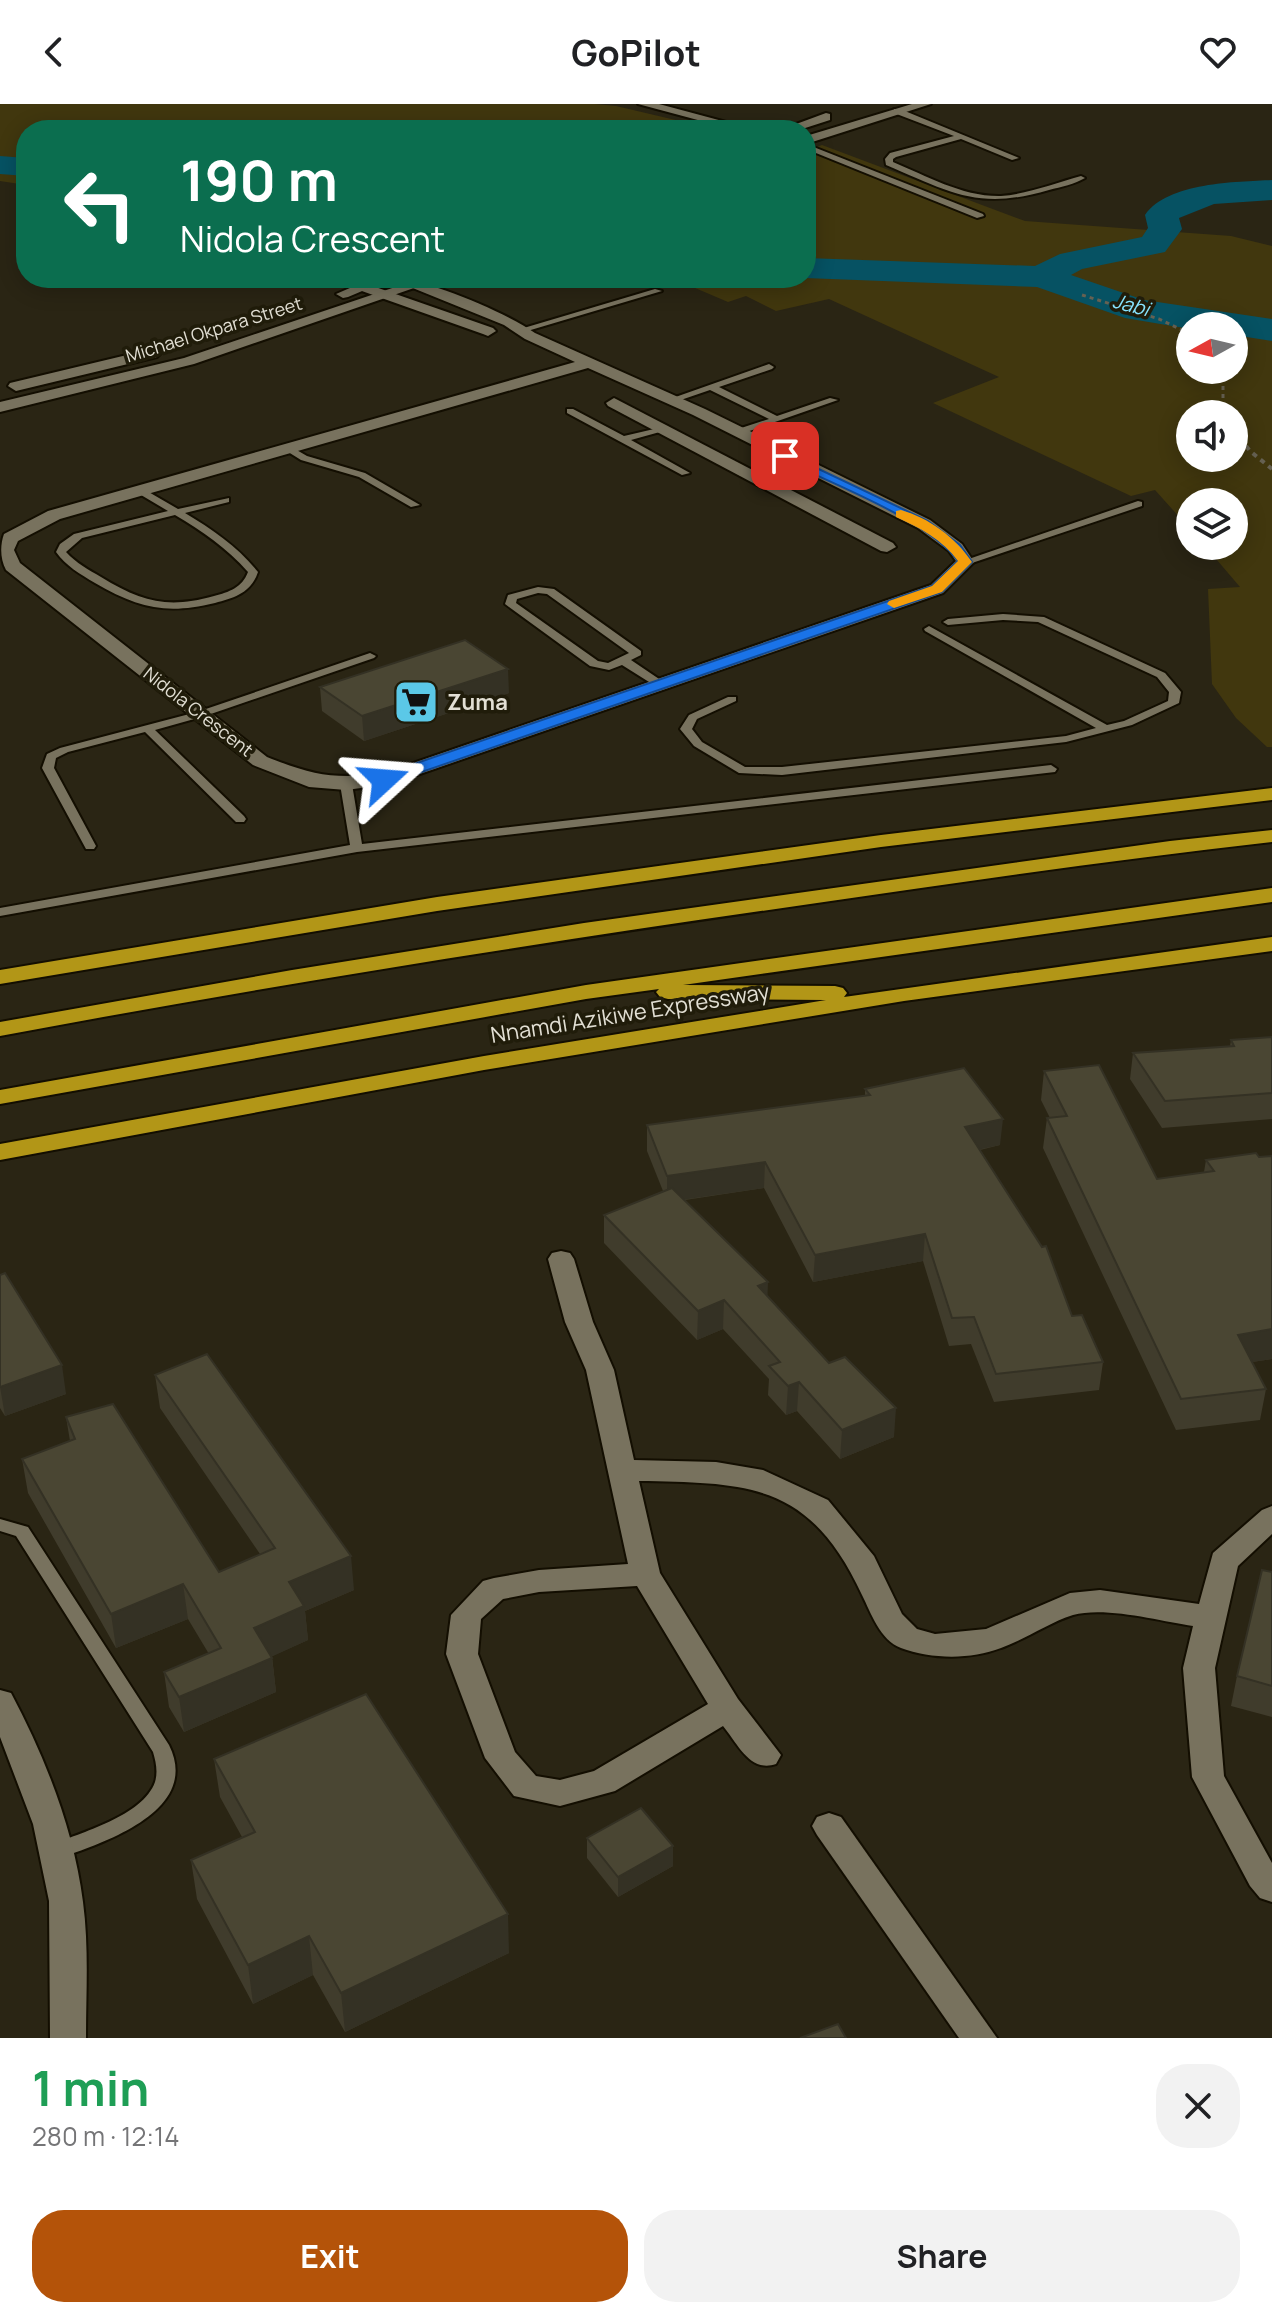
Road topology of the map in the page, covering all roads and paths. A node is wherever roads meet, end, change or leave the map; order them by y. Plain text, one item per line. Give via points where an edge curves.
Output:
1 (644, 104) edge
2 (925, 104) edge
3 (897, 111) junction
4 (844, 112) dead end
5 (709, 120) edge
6 (816, 121) edge
7 (816, 137) edge
8 (960, 137) junction
9 (816, 150) edge
10 (1015, 158) dead end
11 (1081, 178) dead end
12 (980, 216) dead end
13 (361, 288) edge
14 (367, 288) edge
15 (408, 288) edge
16 (423, 288) edge
17 (658, 291) dead end
18 (1082, 295) dead end
19 (388, 296) junction
20 (1176, 327) edge
21 (525, 333) junction
22 (591, 362) junction
23 (769, 367) dead end
24 (711, 387) junction
25 (0, 390) edge
26 (672, 400) junction
27 (833, 400) dead end
28 (614, 403) dead end
29 (0, 407) edge
30 (570, 411) dead end
31 (699, 412) junction
32 (777, 419) junction
33 (661, 427) junction
34 (738, 432) junction
35 (622, 440) junction
36 (288, 448) junction
37 (1248, 448) edge
38 (1272, 469) edge
39 (685, 473) dead end
40 (140, 490) junction
41 (225, 500) dead end
42 (1138, 504) dead end
43 (415, 505) dead end
44 (881, 505) junction
45 (175, 512) junction
46 (837, 518) junction
47 (887, 547) dead end
48 (965, 562) junction
49 (948, 622) dead end
50 (929, 629) dead end
51 (370, 656) dead end
52 (624, 661) junction
53 (661, 685) junction
54 (732, 699) dead end
55 (201, 714) junction
56 (147, 728) junction
57 (1106, 729) junction
58 (1051, 769) dead end
59 (346, 784) junction
60 (1272, 794) edge
61 (240, 819) dead end
62 (1272, 819) edge
63 (1272, 836) edge
64 (90, 846) dead end
65 (1170, 847) junction
66 (357, 848) junction
67 (1272, 895) edge
68 (0, 912) edge
69 (1272, 944) edge
70 (0, 977) edge
71 (586, 992) junction
72 (904, 994) junction
73 (0, 1029) edge
74 (0, 1097) edge
75 (0, 1152) edge
76 (561, 1259) dead end
77 (621, 1470) junction
78 (1272, 1517) edge
79 (0, 1525) edge
80 (645, 1574) junction
81 (1211, 1617) junction
82 (0, 1702) edge
83 (727, 1708) junction
84 (765, 1755) dead end
85 (829, 1826) dead end
86 (57, 1851) junction
87 (1272, 1888) edge
88 (68, 2038) edge
89 (979, 2038) edge

1 - 5 street
2 - 3 street
3 - 7 street
3 - 8 lane
4 - 6 street
8 - 10 lane
8 - 11 lane via 893,155 889,163 973,197 1005,198
9 - 12 lane
13 - 25 street, Michael Okpara Street via 202,340
14 - 19 street
15 - 19 street, Michael Okpara Street
16 - 21 street
17 - 21 lane
18 - 20 path
19 - 21 street via 493,332
19 - 29 street, Michael Okpara Street via 189,361
21 - 22 street
22 - 26 street
22 - 36 street, Nidola Crescent
23 - 24 lane
24 - 26 lane
24 - 32 lane
26 - 31 street
27 - 32 lane
28 - 33 street
30 - 35 lane
31 - 33 street
31 - 34 street
32 - 34 lane
33 - 35 lane
33 - 46 street
34 - 44 street
35 - 39 lane
36 - 40 street, Nidola Crescent
36 - 43 lane via 362,475
37 - 38 path
40 - 45 lane
40 - 55 street, Nidola Crescent via 34,523 10,538 5,550 12,566
41 - 45 lane
42 - 48 lane
44 - 46 street
44 - 48 street via 924,524 956,548
45 - 45 lane via 78,536 61,552 68,562 127,599 151,607 188,607 239,593 250,583 253,572 241,556
46 - 47 street
48 - 53 street, Nidola Crescent via 937,589
49 - 57 lane via 1040,619 1161,675 1175,692 1173,703
50 - 57 lane
51 - 55 lane
52 - 52 lane via 634,657 634,649 550,591 509,601 594,664 609,667
52 - 53 lane
53 - 59 street, Nidola Crescent via 384,780
54 - 57 lane via 693,717 686,729 698,744 743,770 782,771 1066,739
55 - 56 lane
55 - 59 street, Nidola Crescent via 260,761 309,781
56 - 61 lane
56 - 64 lane via 51,756 48,768
58 - 66 lane
59 - 66 lane
60 - 70 highway via 865,843 437,904
62 - 65 highway
63 - 65 highway
65 - 73 highway via 465,946
66 - 68 lane
67 - 71 highway, Nnamdi Azikiwe Expressway
69 - 72 highway, Nnamdi Azikiwe Expressway
71 - 72 highway
71 - 74 highway, Nnamdi Azikiwe Expressway
72 - 75 highway, Nnamdi Azikiwe Expressway via 484,1063
76 - 77 street via 600,1370
77 - 80 street
77 - 81 street via 716,1472 763,1480 818,1507 863,1564 890,1621 907,1638 935,1646 990,1640 1070,1604 1100,1601
78 - 81 street via 1224,1561
79 - 86 lane via 22,1531 162,1750 167,1769 158,1797 140,1814
80 - 83 street
80 - 83 street via 494,1589 466,1615 462,1654 501,1758 526,1787 560,1793 603,1782
81 - 87 street via 1199,1668 1208,1777
82 - 86 street via 38,1784
83 - 84 street
85 - 89 street
86 - 88 street via 66,1903

